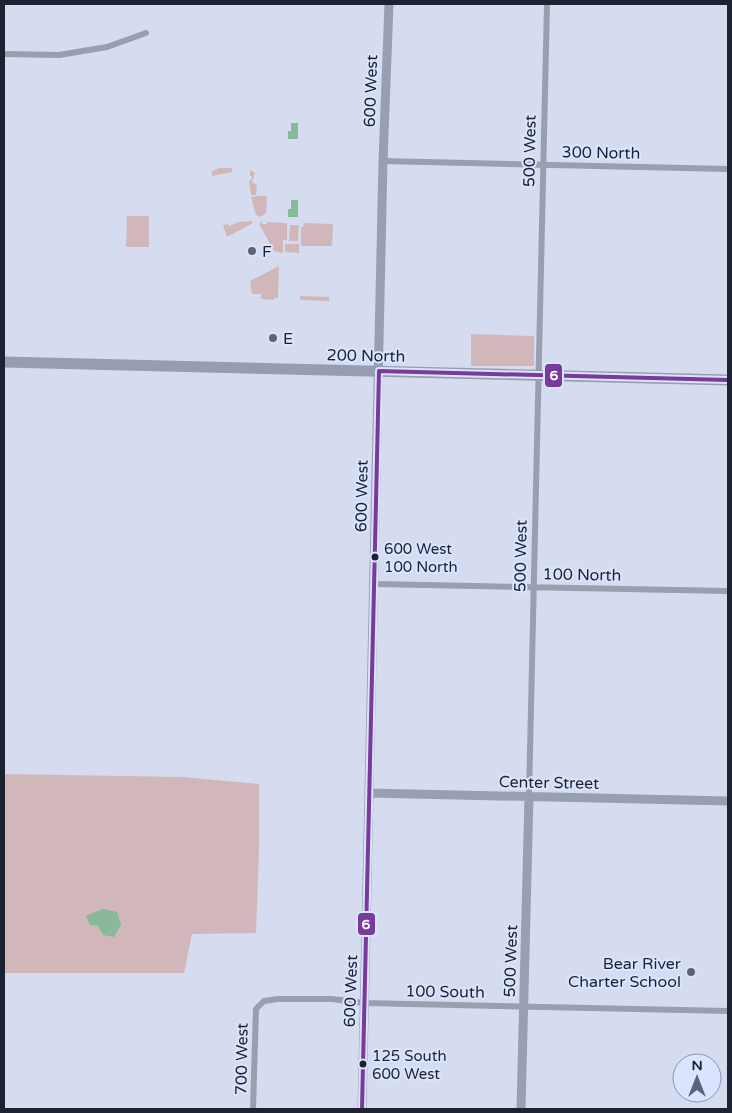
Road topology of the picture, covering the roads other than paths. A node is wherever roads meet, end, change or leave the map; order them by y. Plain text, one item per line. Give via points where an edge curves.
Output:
1 (388, 4) edge
2 (547, 4) edge
3 (146, 33) dead end
4 (4, 54) edge
5 (383, 161) junction
6 (544, 165) junction
7 (728, 169) edge
8 (4, 362) edge
9 (379, 371) junction
10 (539, 376) junction
11 (728, 380) edge
12 (375, 584) junction
13 (534, 587) junction
14 (728, 591) edge
15 (370, 793) junction
16 (529, 796) junction
17 (728, 801) edge
18 (364, 1003) junction
19 (524, 1007) junction
20 (256, 1009) joint
21 (728, 1011) edge
22 (253, 1109) edge
23 (362, 1109) edge
24 (521, 1109) edge

1 - 5 street, 600 West
2 - 6 street, 500 West
3 - 4 street via 107,47 59,55
5 - 6 street, 300 North
5 - 9 street, 600 West
6 - 7 street, 300 North
6 - 10 street, 500 West
8 - 9 highway, 200 North
9 - 10 highway, 200 North
9 - 12 street, 600 West
10 - 11 highway, 200 North
10 - 13 street, 500 West
12 - 13 street, 100 North
12 - 15 street, 600 West
13 - 14 street, 100 North
13 - 16 street, 500 West
15 - 16 street, Center Street
15 - 18 street, 600 West
16 - 17 street, Center Street
16 - 19 street, 500 West
18 - 19 street, 100 South
18 - 20 street, 100 South via 332,999 278,999 264,1001
18 - 23 street, 600 West
19 - 21 street, 100 South
19 - 24 street, 500 West
20 - 22 street, 700 West

